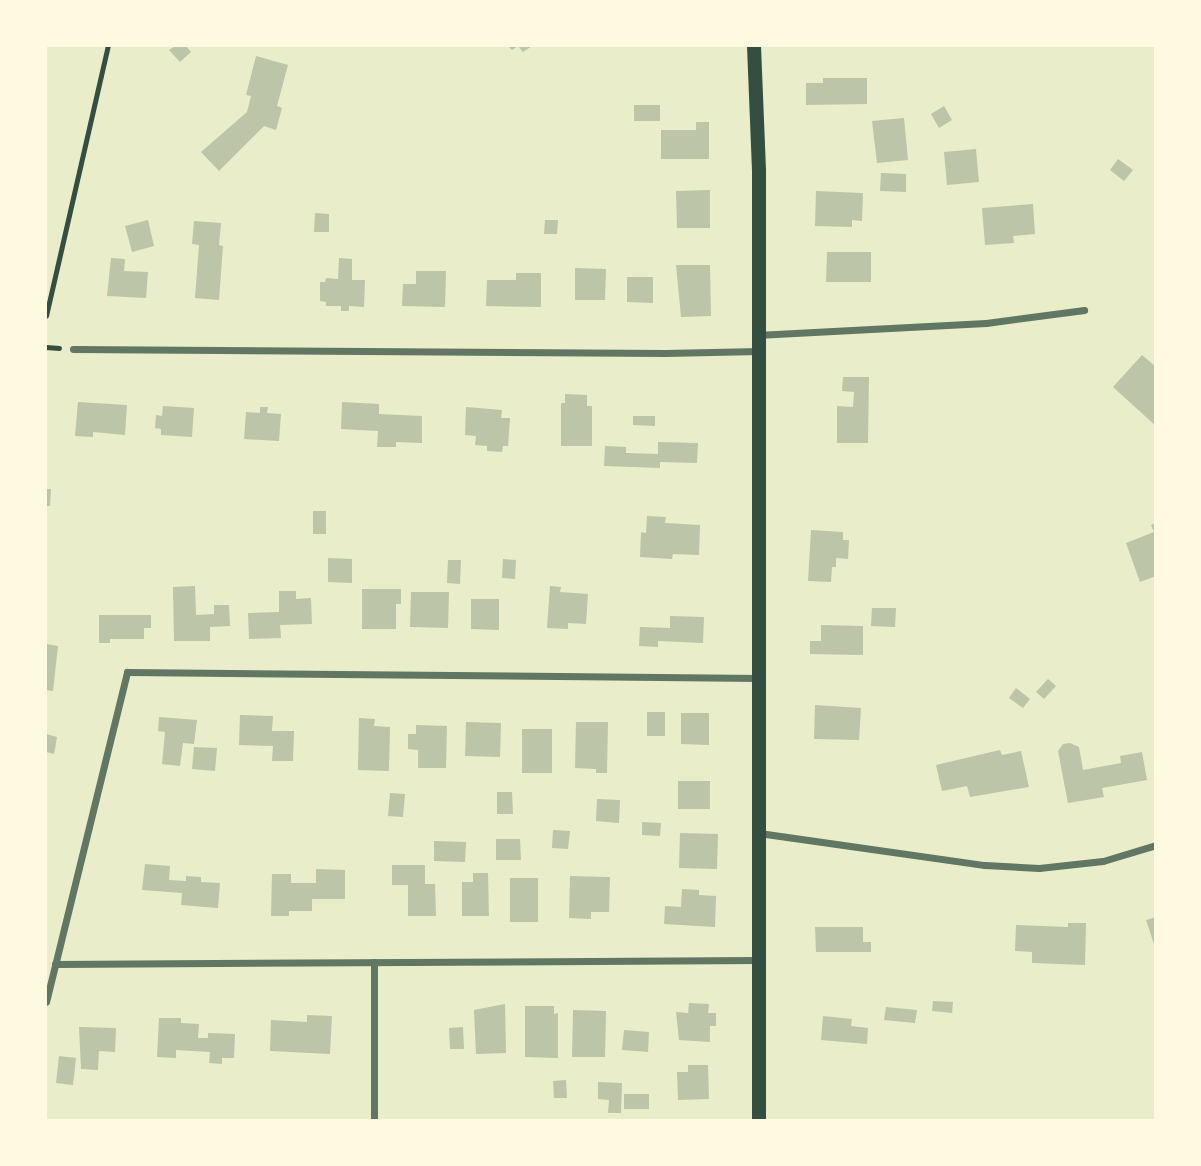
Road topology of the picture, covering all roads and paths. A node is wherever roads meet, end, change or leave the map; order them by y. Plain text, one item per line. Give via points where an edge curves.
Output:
1 (108, 46) edge
2 (754, 46) edge
3 (1084, 310) dead end
4 (46, 316) edge
5 (759, 335) junction
6 (74, 349) dead end
7 (759, 351) junction
8 (759, 678) junction
9 (759, 833) junction
10 (1156, 845) edge
11 (759, 960) junction
12 (374, 962) junction
13 (55, 964) junction
14 (46, 1002) edge
15 (374, 1121) edge
16 (760, 1121) edge

1 - 4 path
2 - 5 main road
3 - 5 street via 986,323
5 - 7 main road
6 - 7 street
7 - 8 main road
8 - 9 main road
8 - 13 street via 127,672
9 - 10 street via 985,865 1039,868 1103,861
9 - 11 main road
11 - 12 street
11 - 16 main road
12 - 13 street
12 - 15 street
13 - 14 street

